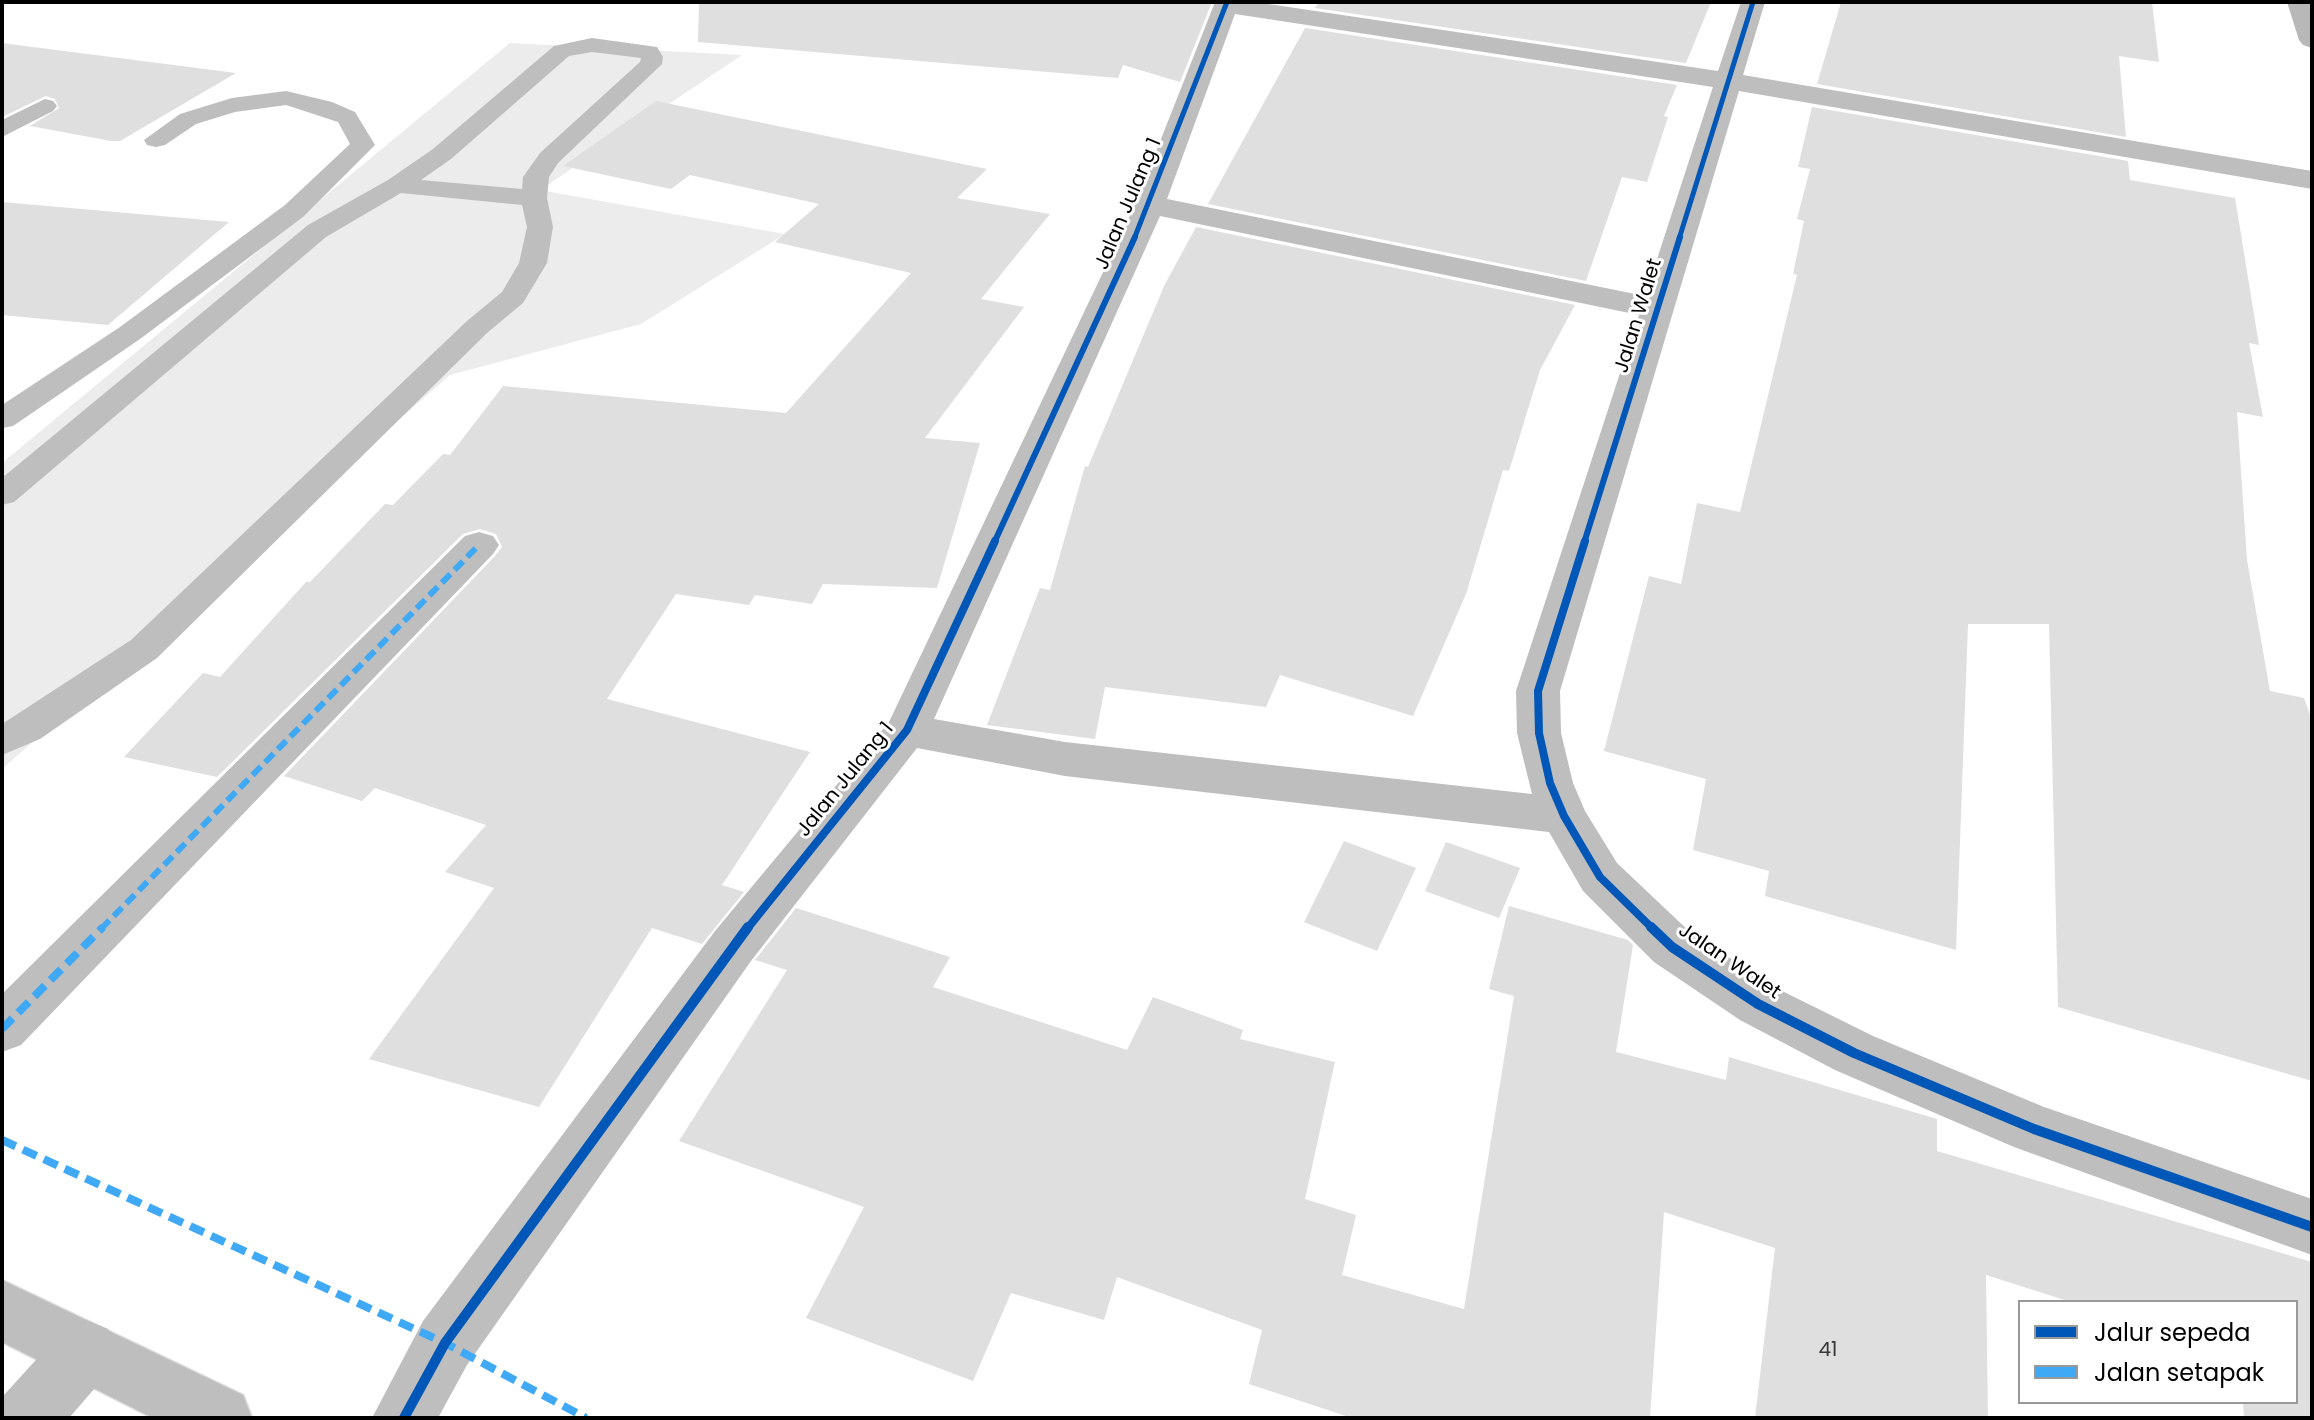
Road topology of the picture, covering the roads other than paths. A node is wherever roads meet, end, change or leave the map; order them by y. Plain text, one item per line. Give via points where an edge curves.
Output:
1 (1753, 2) edge
2 (2299, 2) edge
3 (1226, 3) edge
4 (2312, 40) edge
5 (1729, 81) junction
6 (45, 106) dead end
7 (2, 130) edge
8 (156, 140) dead end
9 (2312, 180) edge
10 (397, 185) junction
11 (534, 198) junction
12 (1150, 205) junction
13 (1658, 309) junction
14 (2, 419) edge
15 (2, 495) edge
16 (479, 545) dead end
17 (907, 730) junction
18 (2, 741) edge
19 (1564, 816) junction
20 (2, 1029) edge
21 (2312, 1227) edge
22 (2, 1310) edge
23 (86, 1351) junction
24 (27, 1418) edge
25 (220, 1418) edge
26 (404, 1418) edge

1 - 5 street, Jalan Walet
2 - 4 street
3 - 5 street
3 - 12 street, Jalan Julang 1
5 - 9 street
5 - 13 street, Jalan Walet
6 - 7 lane
8 - 14 lane via 188,119 232,105 286,98 347,117 363,145 294,211 130,333
10 - 11 lane
10 - 11 lane via 442,154 562,51 592,45 649,52 651,64 549,158 536,177
10 - 15 lane via 317,231
11 - 18 lane via 540,227 533,263 513,297 144,649
12 - 13 street
12 - 17 street, Jalan Julang 1
13 - 19 street, Jalan Walet via 1538,691 1539,733
16 - 20 street
17 - 19 street via 1065,759
17 - 26 street, Jalan Julang 1 via 733,946 445,1343
19 - 21 street, Jalan Walet via 1600,877 1662,937 1758,1004 1854,1053 2034,1129
22 - 23 street
23 - 24 street
23 - 25 street

